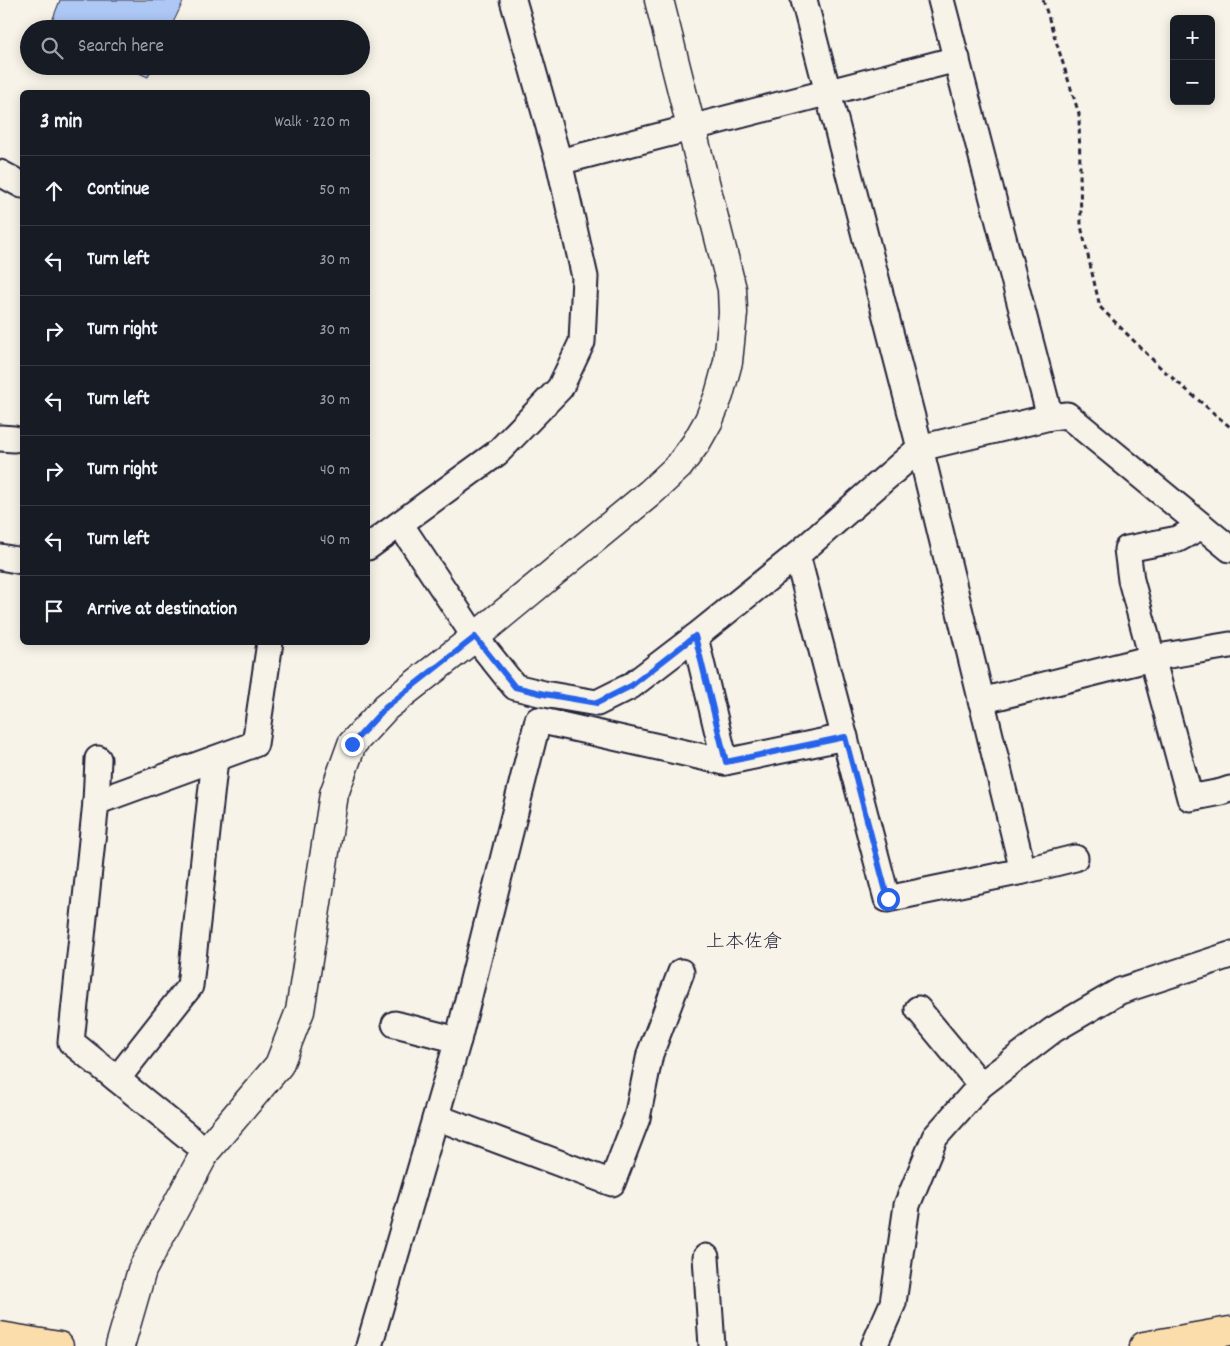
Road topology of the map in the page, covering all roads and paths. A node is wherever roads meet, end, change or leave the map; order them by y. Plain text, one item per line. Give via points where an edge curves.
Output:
1 (513, 0) edge
2 (658, 0) edge
3 (804, 0) edge
4 (941, 0) edge
5 (1043, 0) edge
6 (957, 59) junction
7 (827, 93) junction
8 (691, 127) junction
9 (559, 162) junction
10 (0, 173) edge
11 (20, 184) edge
12 (1050, 417) junction
13 (1230, 427) edge
14 (920, 448) junction
15 (400, 524) junction
16 (1202, 526) junction
17 (370, 546) edge
18 (1230, 549) edge
19 (797, 555) junction
20 (0, 557) edge
21 (20, 561) edge
22 (695, 636) junction
23 (475, 637) junction
24 (270, 645) edge
25 (1230, 645) edge
26 (1152, 658) junction
27 (981, 701) junction
28 (845, 737) junction
29 (215, 758) junction
30 (98, 759) dead end
31 (726, 762) junction
32 (1230, 789) edge
33 (96, 802) junction
34 (1074, 858) dead end
35 (1022, 871) junction
36 (1230, 955) edge
37 (681, 972) dead end
38 (918, 1009) dead end
39 (395, 1024) dead end
40 (458, 1040) junction
41 (117, 1079) junction
42 (981, 1085) junction
43 (436, 1117) junction
44 (206, 1151) junction
45 (706, 1257) dead end
46 (0, 1336) edge
47 (1214, 1337) edge
48 (59, 1346) edge
49 (120, 1346) edge
50 (369, 1346) edge
51 (712, 1346) edge
52 (874, 1346) edge
53 (1144, 1346) edge

1 - 9 street
2 - 8 street
3 - 7 street
4 - 6 street
5 - 13 path via 1079,114 1081,226 1100,307 1162,369
6 - 7 street
6 - 12 street
7 - 8 street
7 - 14 street
8 - 9 street
8 - 23 street via 732,289 728,362 710,420 679,466 650,493
9 - 15 street via 585,276 582,342 560,388 497,453
10 - 11 street
12 - 14 street
12 - 16 street via 1067,415
14 - 19 street
14 - 27 street
15 - 17 street
15 - 23 street
16 - 18 street
16 - 26 street via 1178,539 1127,549 1131,580
19 - 22 street
19 - 28 street
20 - 21 street
22 - 23 street via 631,686 597,703 515,687
22 - 31 street
23 - 44 street via 386,707 352,744 334,794 300,1012 279,1065
24 - 29 street via 255,744
25 - 26 street
26 - 27 street
26 - 32 street via 1190,798
27 - 35 street
28 - 31 street
28 - 35 street via 888,899
29 - 33 street
29 - 41 street via 190,986
30 - 33 street
31 - 40 street via 538,720
33 - 41 street via 71,1042
34 - 35 street
36 - 42 street via 1120,991 1053,1030
37 - 43 street via 650,1054 637,1118 612,1183
38 - 42 street
39 - 40 street
40 - 43 street
41 - 44 street
42 - 52 street via 935,1137 907,1205 893,1303
43 - 50 street
44 - 49 street via 142,1270
45 - 51 street
46 - 48 highway
47 - 53 highway

